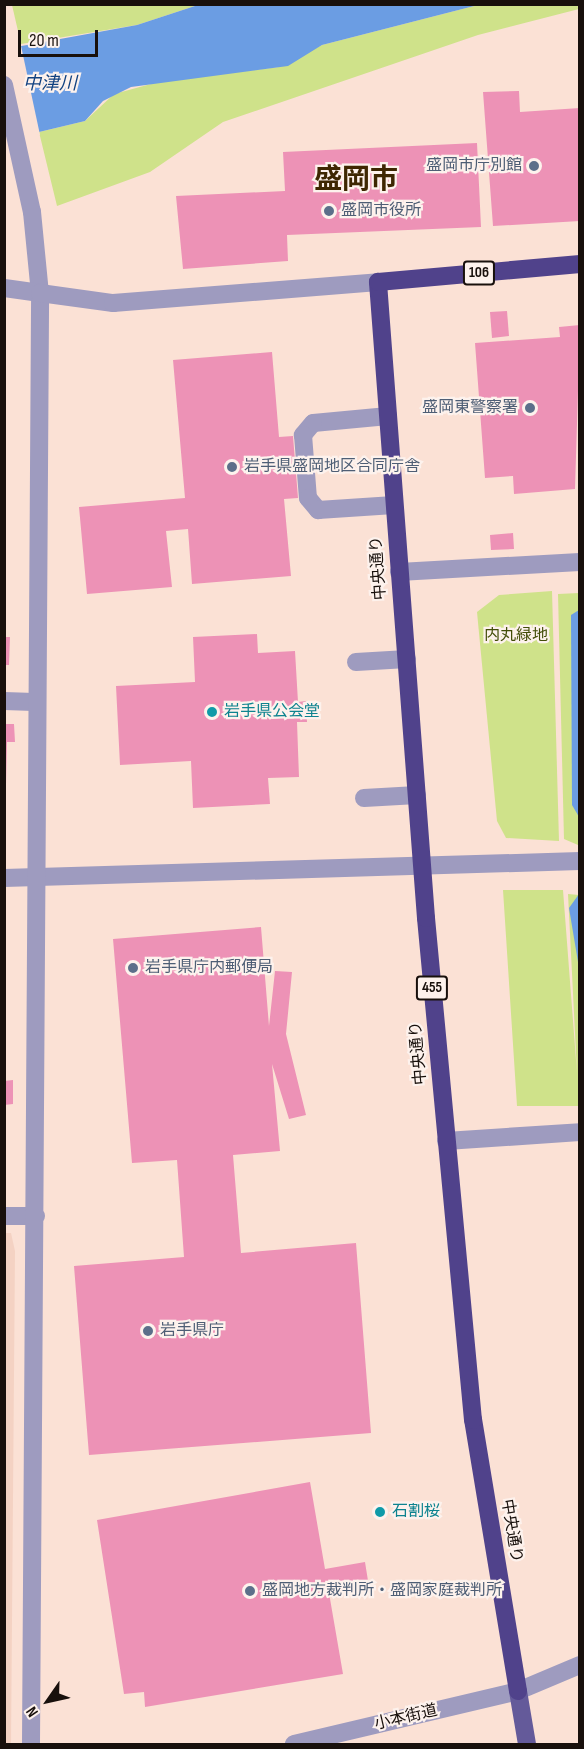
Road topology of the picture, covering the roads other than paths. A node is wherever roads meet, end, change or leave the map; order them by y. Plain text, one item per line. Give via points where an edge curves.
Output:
1 (4, 85) edge
2 (579, 264) edge
3 (378, 282) junction
4 (4, 288) edge
5 (40, 293) junction
6 (388, 416) junction
7 (394, 505) junction
8 (579, 562) edge
9 (399, 572) junction
10 (407, 659) junction
11 (356, 662) dead end
12 (4, 701) edge
13 (34, 702) junction
14 (417, 795) junction
15 (364, 798) dead end
16 (579, 861) edge
17 (422, 869) junction
18 (36, 876) junction
19 (4, 878) edge
20 (579, 1132) edge
21 (446, 1141) junction
22 (4, 1216) edge
23 (36, 1216) junction
24 (579, 1665) edge
25 (518, 1691) junction
26 (31, 1744) edge
27 (294, 1744) edge
28 (527, 1744) edge

1 - 5 street via 32,212
2 - 3 highway, 106
3 - 5 street via 113,303
3 - 6 highway, 中央通り / 455
4 - 5 street
5 - 13 street
6 - 7 highway, 中央通り / 455
6 - 7 street via 313,423 303,435 308,498 318,510
7 - 9 highway, 中央通り / 455
8 - 9 street
9 - 10 highway, 中央通り / 455
10 - 11 street
10 - 14 highway, 中央通り / 455
12 - 13 street
13 - 18 street
14 - 15 street
14 - 17 highway, 中央通り / 455
16 - 17 street
17 - 18 street
17 - 21 highway, 中央通り / 455
18 - 19 street
18 - 23 street
20 - 21 street
21 - 25 highway, 中央通り / 455 via 473,1420
22 - 23 street
23 - 26 street
24 - 25 street, 小本街道
25 - 27 street, 小本街道
25 - 28 main road, 中央通り

